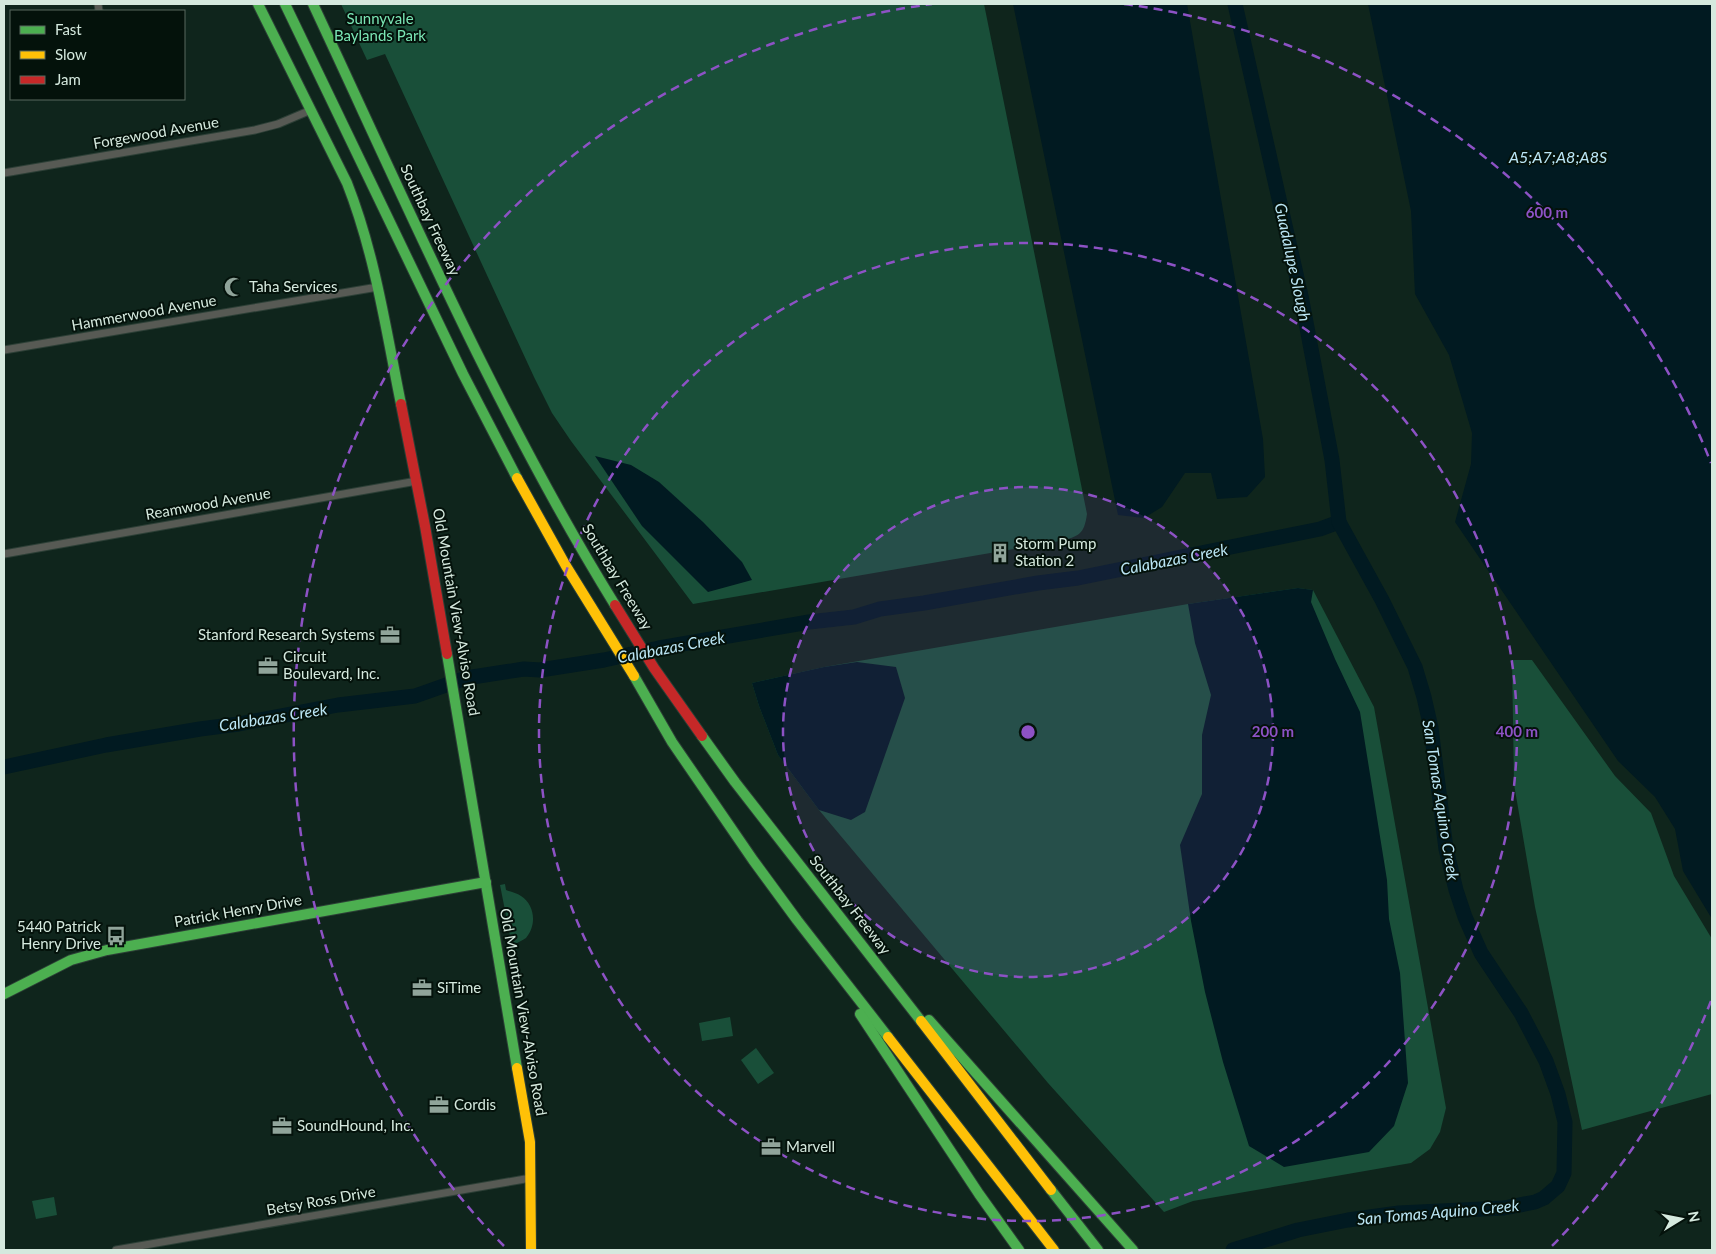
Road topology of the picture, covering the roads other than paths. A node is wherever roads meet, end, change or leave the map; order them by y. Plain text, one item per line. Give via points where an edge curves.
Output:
1 (258, 4) edge
2 (285, 4) edge
3 (313, 4) edge
4 (317, 4) edge
5 (337, 56) junction
6 (311, 110) junction
7 (4, 174) edge
8 (378, 287) junction
9 (4, 350) edge
10 (417, 481) junction
11 (4, 554) edge
12 (486, 882) junction
13 (797, 920) junction
14 (870, 955) junction
15 (4, 994) edge
16 (531, 1178) junction
17 (1132, 1248) edge
18 (116, 1250) edge
19 (531, 1250) edge
20 (1019, 1250) edge
21 (1054, 1250) edge
22 (1098, 1250) edge

1 - 6 main road, Old Mountain View-Alviso Road
2 - 13 main road via 458,366 566,566 672,742
3 - 5 main road, Southbay Freeway
4 - 5 main road
5 - 14 main road, Southbay Freeway via 480,362 584,554 654,668 729,774
6 - 7 street, Forgewood Avenue via 255,130
6 - 8 main road, Old Mountain View-Alviso Road via 358,211
8 - 9 street, Hammerwood Avenue
8 - 10 main road, Old Mountain View-Alviso Road
10 - 11 street, Reamwood Avenue
10 - 12 main road, Old Mountain View-Alviso Road
12 - 15 main road, Patrick Henry Drive via 107,950 70,960
12 - 16 main road, Old Mountain View-Alviso Road via 530,1142
13 - 20 main road
13 - 21 main road
14 - 17 main road
14 - 22 main road, Southbay Freeway
16 - 18 street, Betsy Ross Drive
16 - 19 main road, Old Mountain View-Alviso Road

